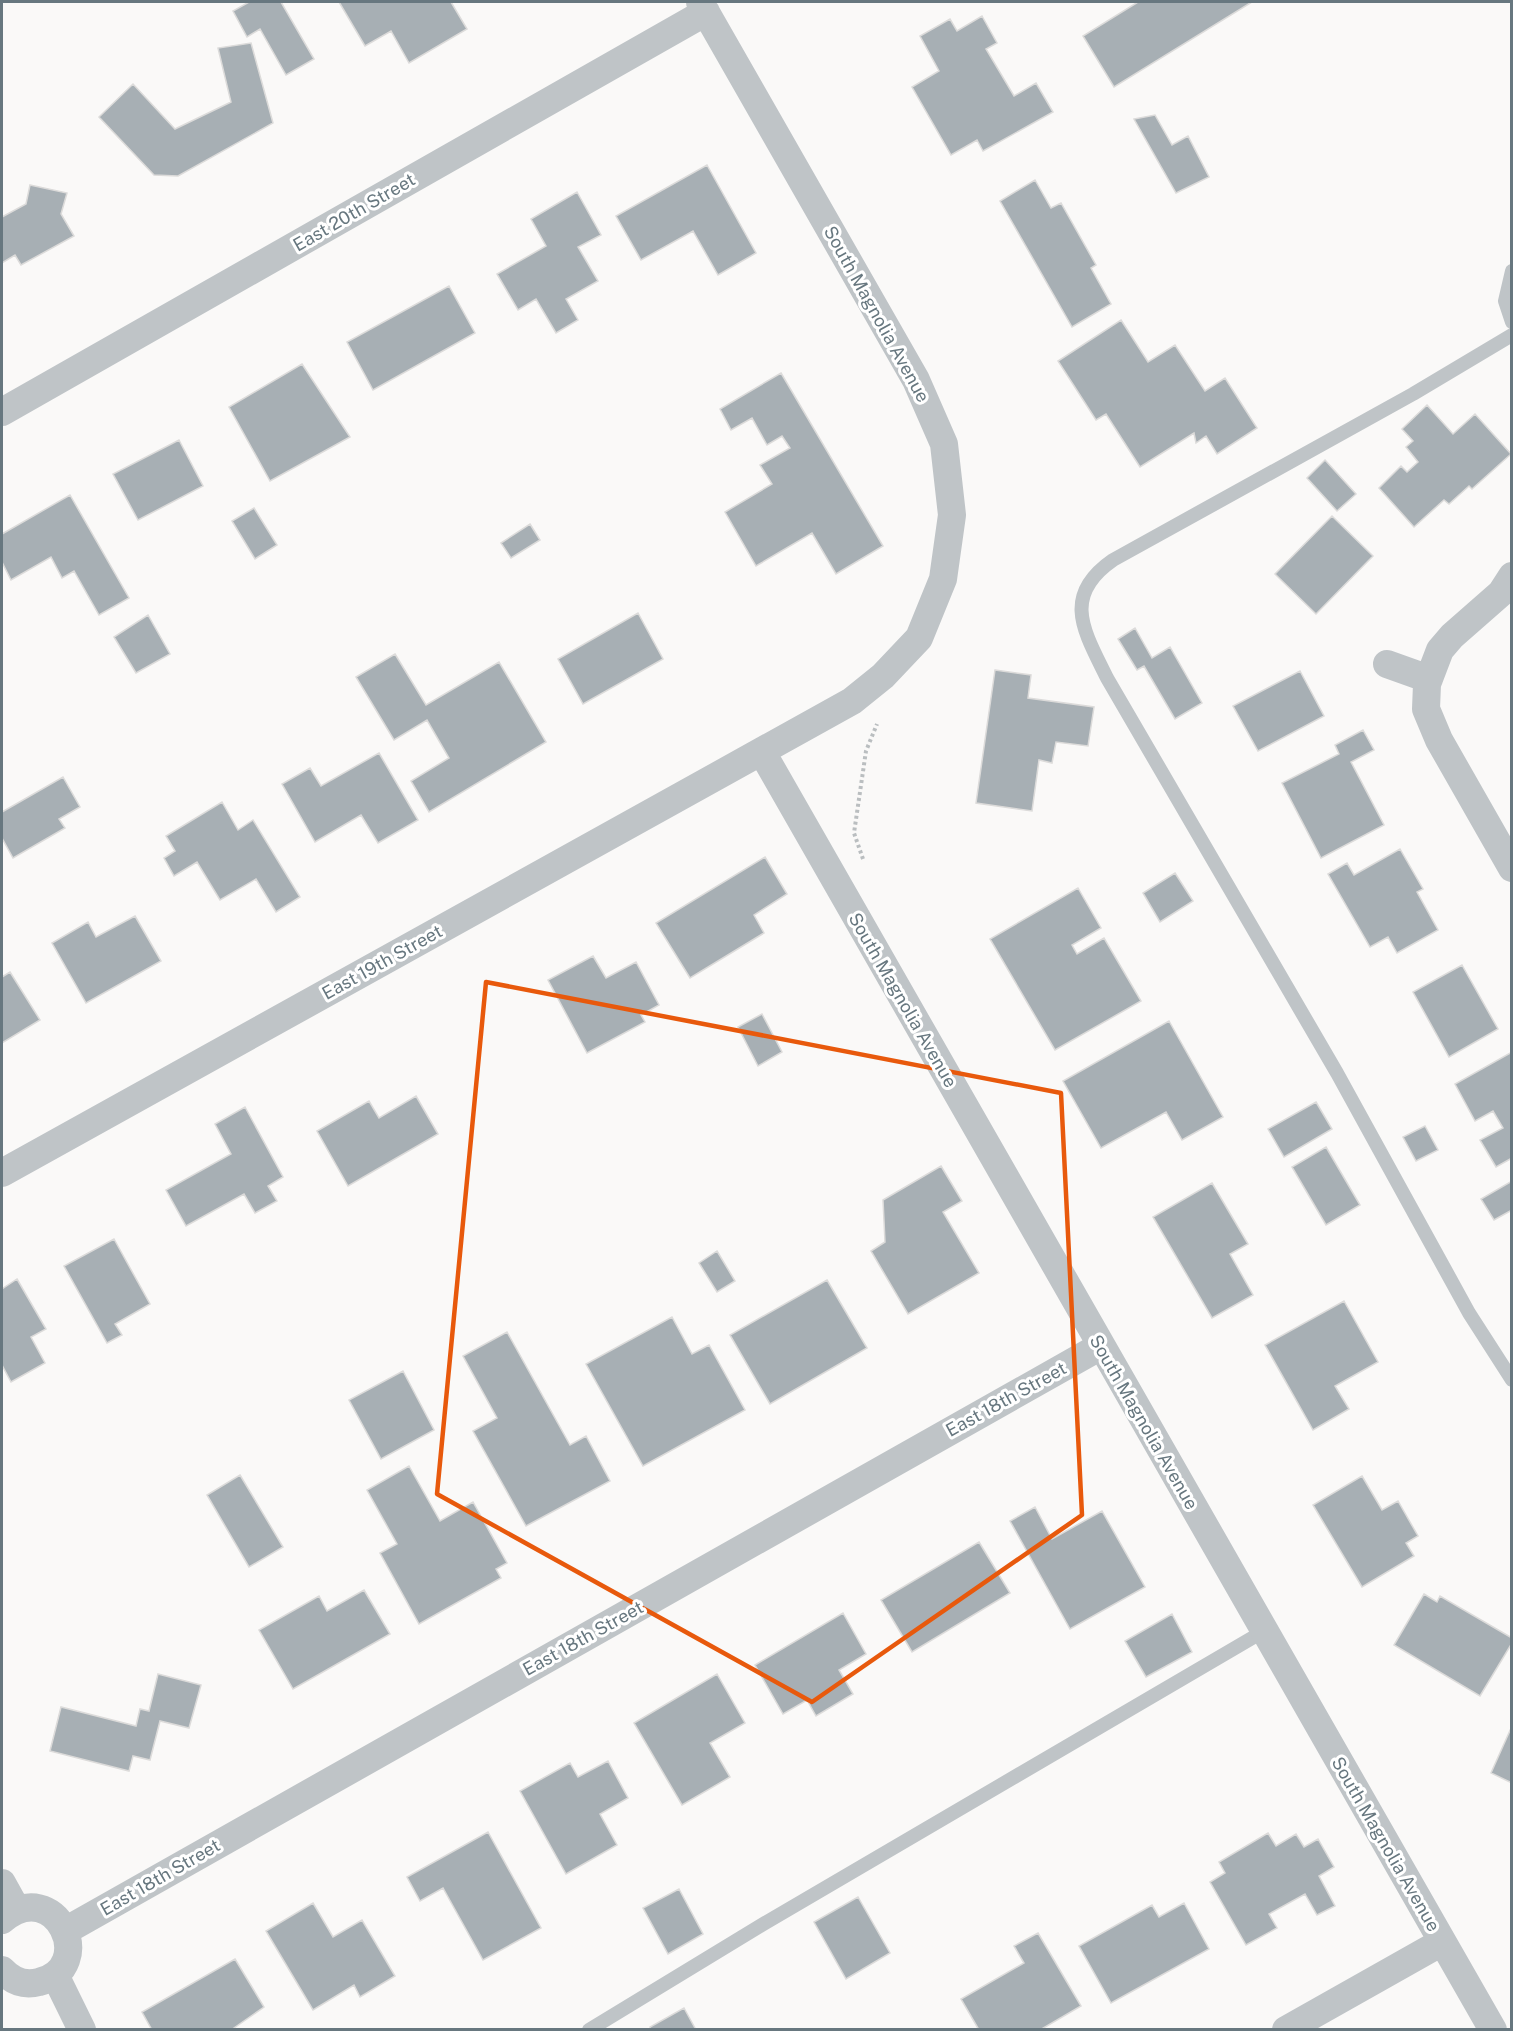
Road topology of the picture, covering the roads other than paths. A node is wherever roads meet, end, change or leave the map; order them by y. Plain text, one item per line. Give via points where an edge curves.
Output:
1 (703, 7) edge
2 (1512, 271) edge
3 (1512, 322) edge
4 (1512, 336) edge
5 (2, 412) edge
6 (1512, 576) edge
7 (1387, 664) dead end
8 (1432, 670) junction
9 (762, 752) junction
10 (1512, 868) edge
11 (2, 1173) edge
12 (1101, 1346) junction
13 (1512, 1380) edge
14 (1264, 1631) junction
15 (2, 1883) edge
16 (9, 1915) edge
17 (65, 1931) junction
18 (1442, 1942) junction
19 (2, 1970) edge
20 (55, 1975) junction
21 (82, 2030) edge
22 (589, 2030) edge
23 (1286, 2030) edge
24 (1493, 2030) edge

1 - 5 street, East 20th Street
1 - 9 street, South Magnolia Avenue via 916,380 944,444 952,515 943,579 919,638 883,676 852,701
2 - 3 lane via 1505,301
4 - 13 lane via 1113,560 1097,570 1079,605 1082,623 1107,678 1337,1073 1469,1313
6 - 8 street via 1500,593 1452,636
7 - 8 street
8 - 10 street via 1426,708 1438,740
9 - 11 street, East 19th Street
9 - 12 street, South Magnolia Avenue
12 - 14 street, South Magnolia Avenue
12 - 17 street, East 18th Street
14 - 18 street, South Magnolia Avenue
14 - 22 lane
15 - 16 street
16 - 17 street via 34,1907 57,1918
17 - 20 street via 68,1953
18 - 23 street
18 - 24 street, South Magnolia Avenue
19 - 20 street via 19,1983 32,1984
20 - 21 street

